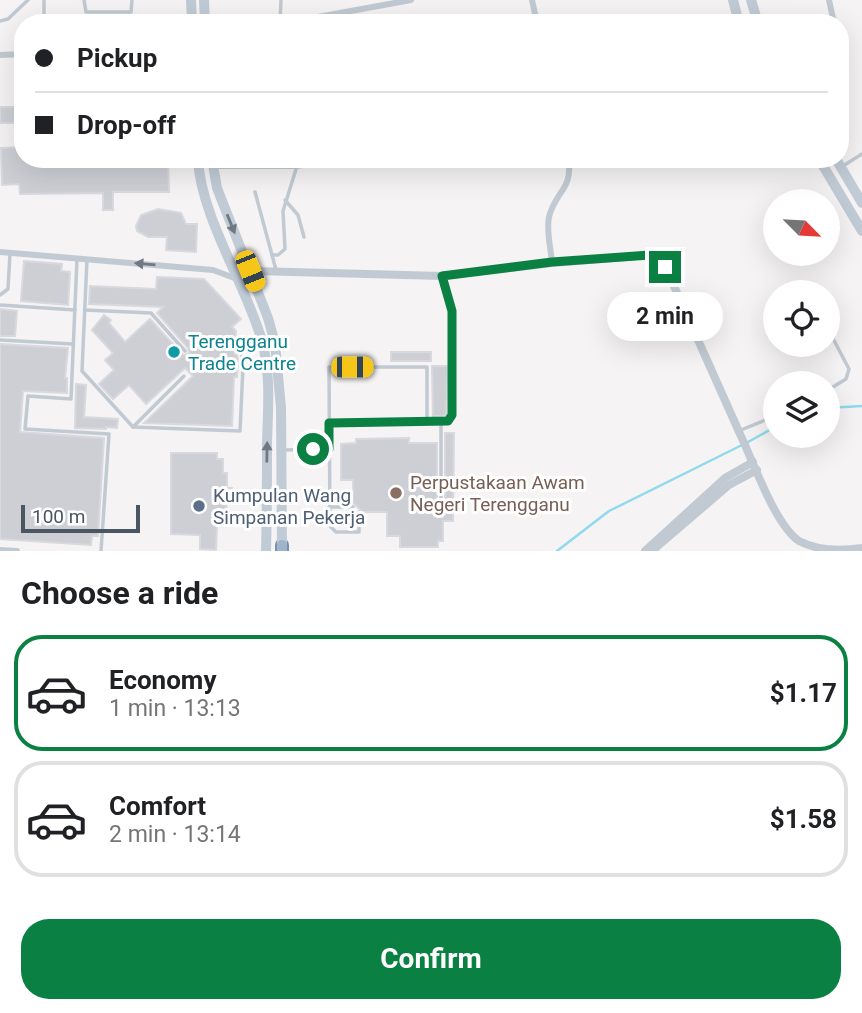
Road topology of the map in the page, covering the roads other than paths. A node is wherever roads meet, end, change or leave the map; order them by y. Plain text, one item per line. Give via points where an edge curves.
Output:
1 (28, 0) edge
2 (84, 0) edge
3 (132, 0) edge
4 (363, 0) edge
5 (411, 0) edge
6 (363, 9) junction
7 (334, 14) edge
8 (0, 21) edge
9 (200, 168) edge
10 (213, 168) edge
11 (296, 168) edge
12 (569, 168) edge
13 (824, 168) edge
14 (841, 168) edge
15 (256, 192) dead end
16 (861, 198) edge
17 (285, 200) junction
18 (862, 231) edge
19 (304, 237) dead end
20 (0, 252) edge
21 (10, 253) junction
22 (272, 255) junction
23 (77, 258) junction
24 (87, 259) junction
25 (552, 262) junction
26 (250, 271) junction
27 (276, 272) junction
28 (442, 276) junction
29 (238, 280) junction
30 (0, 295) edge
31 (0, 305) edge
32 (75, 310) junction
33 (85, 310) junction
34 (0, 340) edge
35 (240, 340) dead end
36 (73, 344) junction
37 (185, 351) dead end
38 (840, 352) edge
39 (243, 367) junction
40 (267, 368) junction
41 (184, 376) dead end
42 (840, 383) edge
43 (763, 421) edge
44 (427, 422) junction
45 (441, 422) junction
46 (329, 423) junction
47 (133, 427) junction
48 (740, 432) junction
49 (329, 449) junction
50 (281, 450) junction
51 (755, 466) junction
52 (329, 507) junction
53 (353, 507) dead end
54 (359, 512) dead end
55 (441, 512) dead end
56 (862, 548) edge
57 (264, 549) edge
58 (282, 549) edge
59 (0, 550) edge
60 (17, 551) edge
61 (101, 551) edge
62 (645, 551) edge
63 (652, 551) edge

1 - 8 lane
2 - 3 lane via 86,12 131,12
4 - 6 lane
5 - 6 street
6 - 7 street
9 - 29 main road via 204,193
10 -> 26 main road
11 - 17 lane
12 - 25 street via 570,180 549,220
13 - 18 main road
14 - 16 main road
15 - 22 lane
17 - 19 lane via 298,215
17 - 22 lane via 285,249
20 - 21 street
21 - 23 street
21 - 30 lane via 8,289
22 - 27 lane
23 - 24 street
23 - 32 lane
29 -> 24 street via 213,270
24 - 33 lane
25 - 28 street
25 - 48 street via 650,255 659,260
26 - 27 street
26 - 50 main road via 279,366
27 - 28 street
28 - 45 lane via 452,311 452,415
29 - 40 main road via 256,321
31 - 32 lane
32 - 36 lane
33 - 37 lane via 151,313
33 - 47 lane via 82,371
34 - 36 lane
35 - 39 lane
36 - 61 lane via 71,399 27,396 25,429 109,435
38 - 42 lane via 849,369
39 - 40 lane
39 - 47 lane via 240,431
57 -> 40 main road
41 - 47 lane
43 - 48 lane
44 - 45 lane
44 - 46 lane
44 - 46 lane via 427,367 329,368
45 - 55 lane
46 - 49 lane
48 - 51 street
49 - 50 lane
49 - 52 lane
50 - 58 main road
51 - 56 street via 787,530 800,542 828,551
51 - 62 street via 725,478
51 - 63 street
52 - 53 lane
52 - 54 lane via 330,526 336,532 359,531
59 - 60 street

